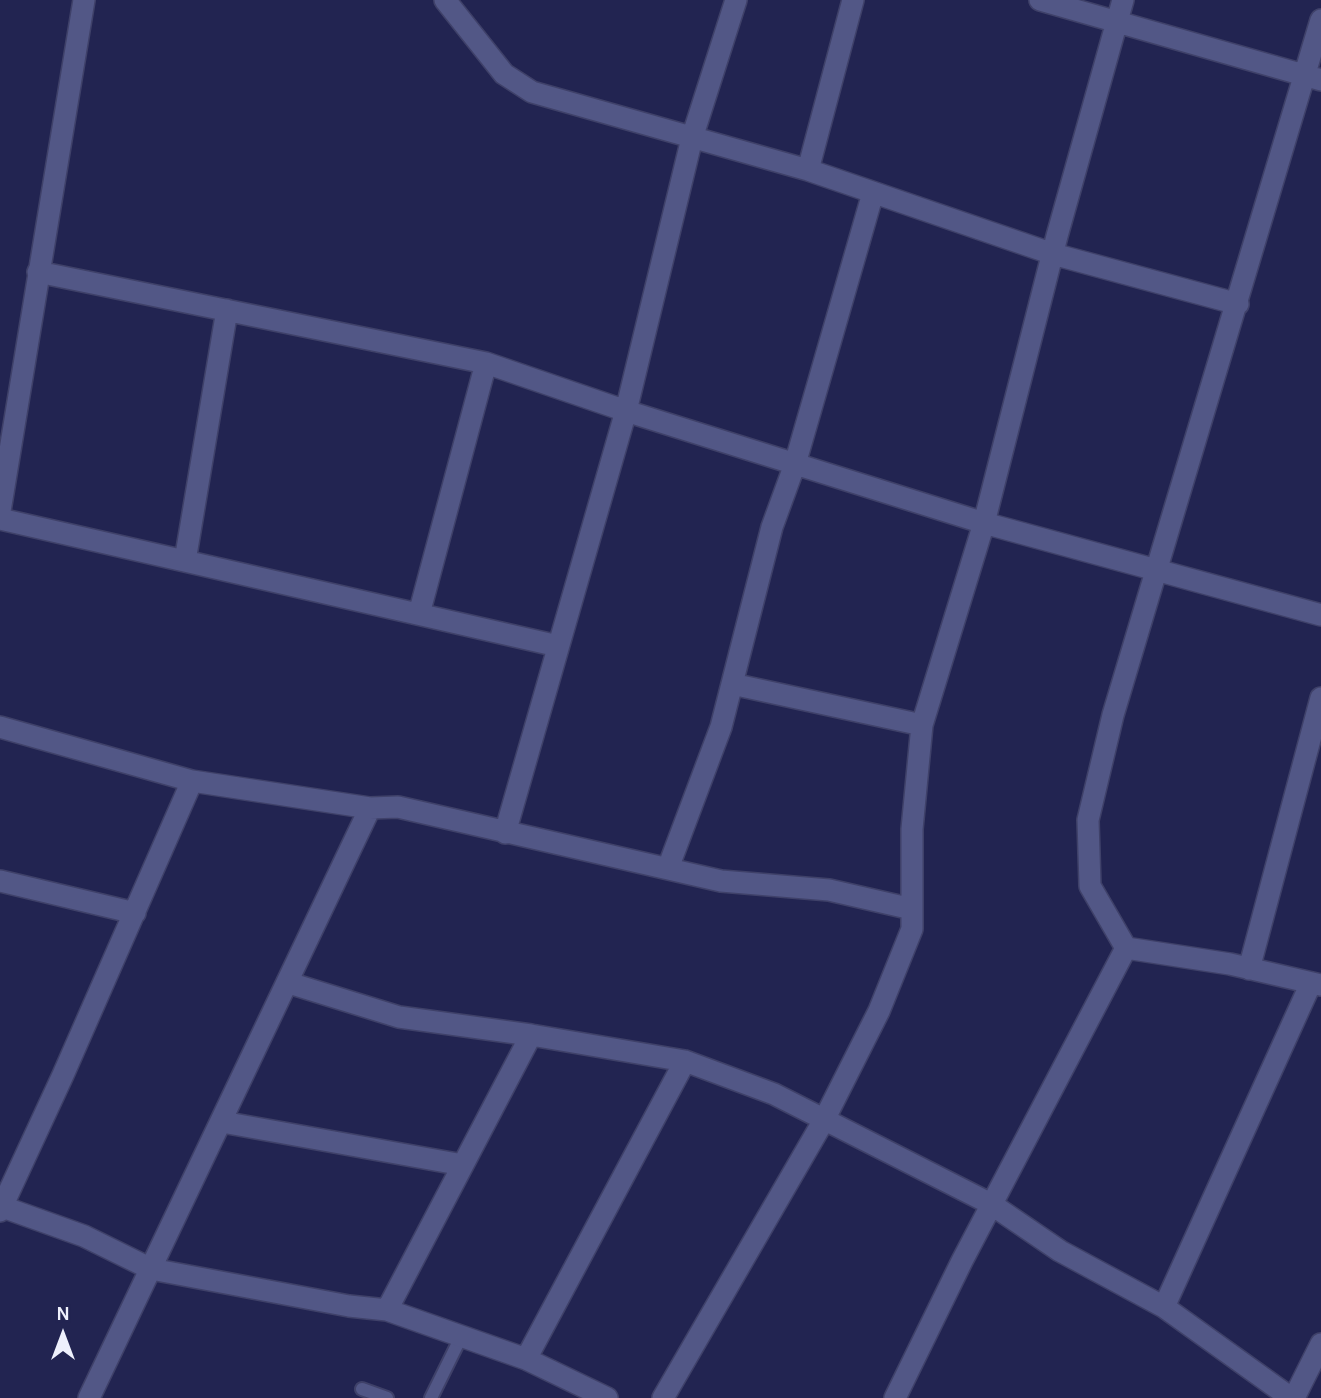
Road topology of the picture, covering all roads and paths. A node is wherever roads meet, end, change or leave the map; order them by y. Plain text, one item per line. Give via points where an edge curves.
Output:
1 (84, 0) edge
2 (445, 0) edge
3 (736, 0) edge
4 (853, 0) edge
5 (1040, 0) edge
6 (1120, 10) edge
7 (1321, 20) edge
8 (1312, 77) edge
9 (692, 138) junction
10 (808, 170) junction
11 (873, 193) junction
12 (1053, 254) junction
13 (38, 272) junction
14 (1238, 304) junction
15 (227, 310) junction
16 (486, 363) junction
17 (626, 411) junction
18 (795, 464) junction
19 (0, 510) edge
20 (0, 519) edge
21 (984, 523) junction
22 (186, 561) junction
23 (1158, 571) junction
24 (419, 614) junction
25 (1321, 615) edge
26 (558, 646) junction
27 (732, 684) junction
28 (1321, 698) edge
29 (922, 725) junction
30 (0, 727) edge
31 (192, 781) junction
32 (370, 807) junction
33 (505, 833) junction
34 (668, 868) junction
35 (0, 881) edge
36 (912, 909) junction
37 (135, 913) junction
38 (1126, 948) junction
39 (1249, 969) junction
40 (289, 983) junction
41 (1316, 984) edge
42 (531, 1035) junction
43 (685, 1061) junction
44 (824, 1120) junction
45 (222, 1122) junction
46 (463, 1165) junction
47 (991, 1205) junction
48 (1, 1208) edge
49 (150, 1269) junction
50 (1164, 1307) junction
51 (387, 1310) junction
52 (461, 1337) junction
53 (1321, 1344) edge
54 (526, 1359) junction
55 (362, 1389) dead end
56 (89, 1398) edge
57 (387, 1398) edge
58 (431, 1398) edge
59 (607, 1398) edge
60 (663, 1398) edge
61 (895, 1398) edge
62 (1292, 1398) edge

1 - 13 street
2 - 9 street via 517,85
3 - 9 street
4 - 10 street
5 - 6 street
6 - 8 street
6 - 12 street
7 - 8 street
8 - 14 street
9 - 10 street
9 - 17 street
10 - 11 street
11 - 12 street
11 - 18 street
12 - 14 street
12 - 21 street
13 - 15 street
13 - 19 street
14 - 23 street
15 - 16 street
15 - 22 street
16 - 17 street
16 - 24 street
17 - 18 street
17 - 26 street
18 - 21 street
18 - 27 street via 772,527
20 - 22 street
21 - 23 street
21 - 29 street
22 - 24 street
23 - 25 street
23 - 38 street via 1113,715 1088,820 1090,886
24 - 26 street
26 - 33 street
27 - 29 street
27 - 34 street via 721,727
28 - 39 street
29 - 36 street via 912,829
30 - 31 street
31 - 32 street
31 - 37 street
32 - 33 street via 398,807
32 - 40 street
33 - 34 street
34 - 36 street via 721,881 829,890
35 - 37 street
36 - 44 street via 912,929 879,1012
37 - 48 street
38 - 39 street
38 - 47 street
39 - 41 street
40 - 42 street via 399,1017
40 - 45 street
41 - 50 street
42 - 43 street
42 - 46 street
43 - 44 street via 775,1094
43 - 54 street
44 - 47 street
44 - 60 street
45 - 46 street
45 - 49 street
46 - 51 street
47 - 50 street via 1060,1251
47 - 61 street
48 - 49 street via 84,1236
49 - 51 street
49 - 56 street
50 - 62 street
51 - 52 street
52 - 54 street
52 - 58 lane
53 - 62 street
54 - 59 street
55 - 57 lane

